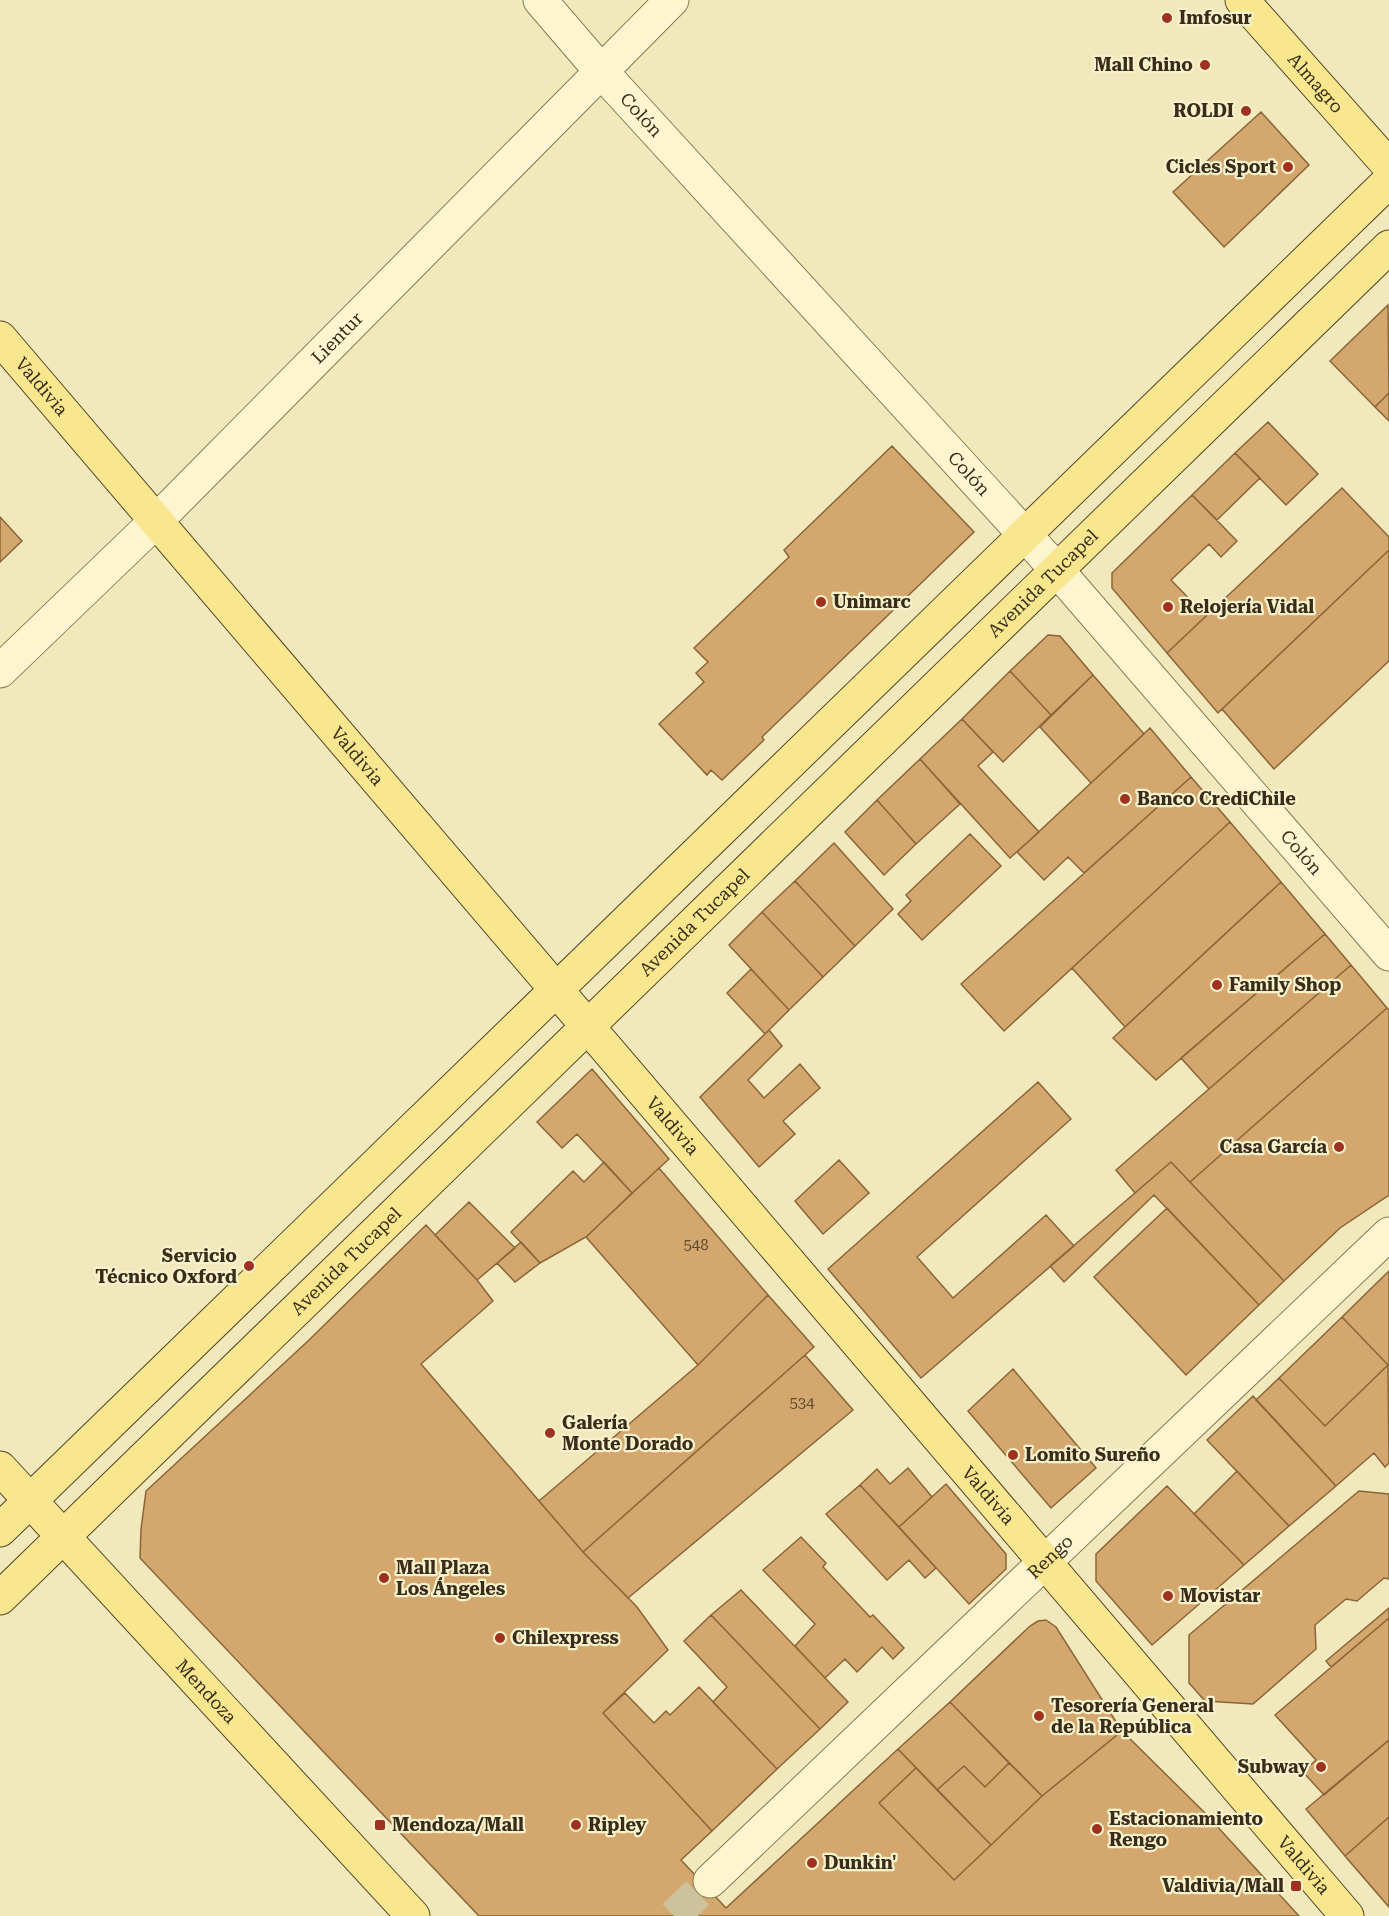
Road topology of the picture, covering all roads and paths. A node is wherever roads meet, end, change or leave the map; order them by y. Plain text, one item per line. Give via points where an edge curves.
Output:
1 (540, 0) edge
2 (672, 0) edge
3 (1242, 0) edge
4 (600, 70) junction
5 (1389, 166) edge
6 (1389, 180) edge
7 (1389, 247) edge
8 (0, 338) edge
9 (156, 521) junction
10 (1025, 534) junction
11 (1058, 570) junction
12 (0, 671) edge
13 (1389, 954) edge
14 (556, 989) junction
15 (588, 1026) junction
16 (320, 1219) junction
17 (1389, 1234) edge
18 (289, 1317) junction
19 (0, 1468) edge
20 (30, 1501) junction
21 (0, 1530) edge
22 (63, 1537) junction
23 (1045, 1563) junction
24 (0, 1598) edge
25 (710, 1881) tunnel mouth
26 (413, 1916) edge
27 (1347, 1916) edge

1 - 4 street, Colón
2 - 4 street, Lientur
3 - 5 main road, Almagro
4 - 9 street, Lientur
4 - 10 street, Colón
6 - 10 main road
7 - 11 main road, Avenida Tucapel
8 - 9 main road, Valdivia
9 - 12 street, Lientur
9 - 14 main road, Valdivia
10 - 11 street, Colón
10 - 14 main road
11 - 13 street, Colón
11 - 15 main road, Avenida Tucapel
14 - 15 main road, Valdivia
14 - 16 main road
15 - 18 main road, Avenida Tucapel
15 - 23 main road, Valdivia
16 - 18 main road via 296,1274
16 - 20 main road
17 - 23 street, Rengo
18 - 22 main road, Avenida Tucapel
19 - 20 main road, Mendoza
20 - 21 main road
20 - 22 main road, Mendoza
22 - 24 main road, Avenida Tucapel
22 - 26 main road, Mendoza
23 - 25 street, Rengo
23 - 27 main road, Valdivia

